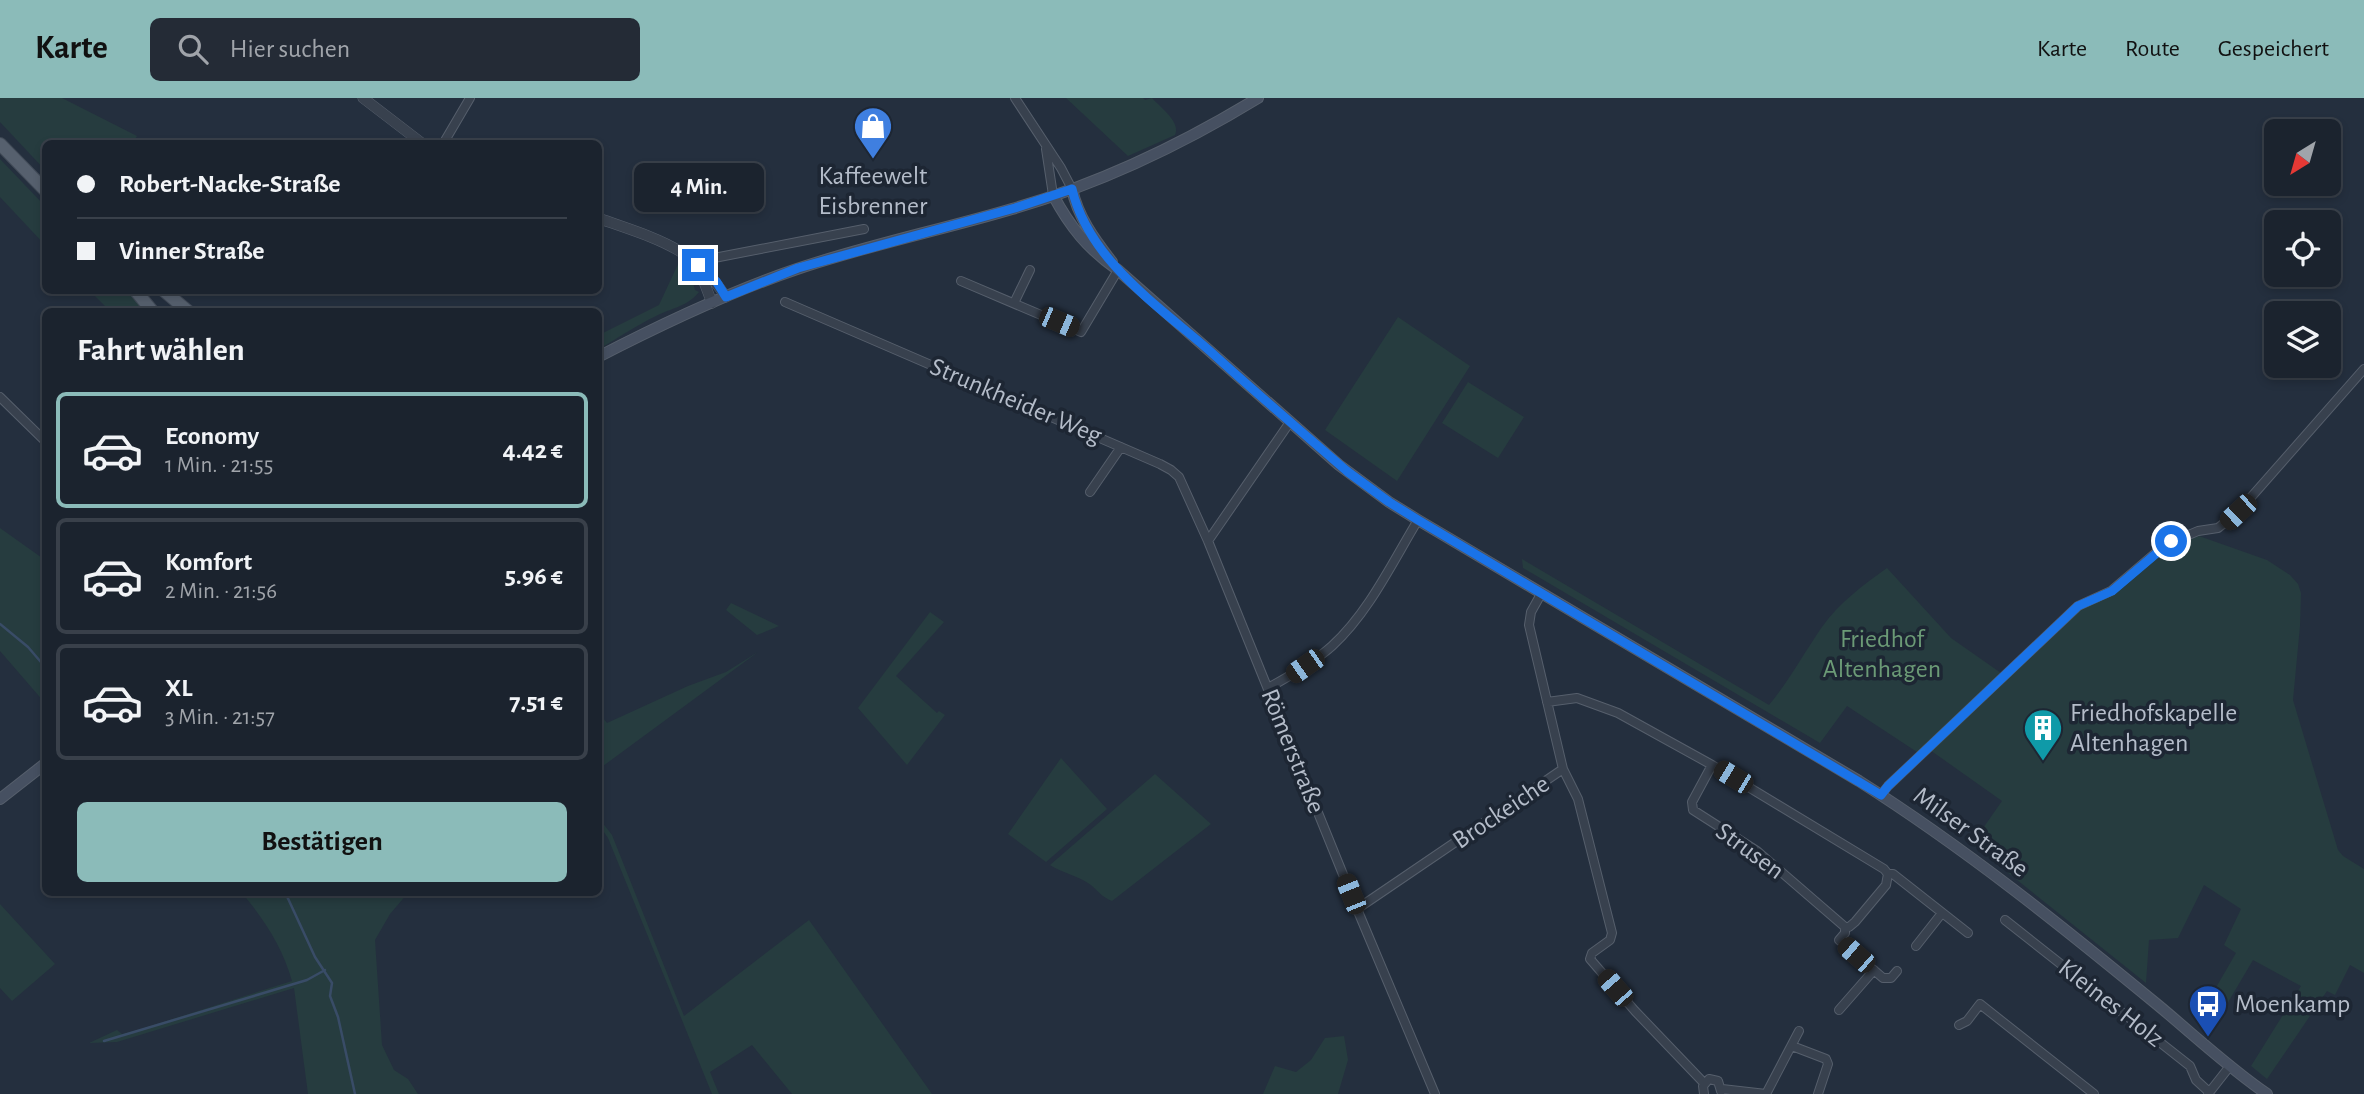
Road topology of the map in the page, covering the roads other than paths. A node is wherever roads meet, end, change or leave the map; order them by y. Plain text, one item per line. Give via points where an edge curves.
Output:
1 (363, 98) edge
2 (470, 98) edge
3 (1015, 98) edge
4 (1258, 98) edge
5 (0, 138) edge
6 (418, 140) edge
7 (445, 140) edge
8 (0, 144) edge
9 (1045, 146) junction
10 (42, 175) edge
11 (42, 187) edge
12 (1072, 189) junction
13 (1053, 195) junction
14 (602, 220) edge
15 (864, 229) dead end
16 (698, 265) junction
17 (1030, 270) dead end
18 (1118, 270) junction
19 (961, 281) dead end
20 (138, 294) edge
21 (168, 294) edge
22 (726, 297) junction
23 (785, 302) dead end
24 (712, 303) junction
25 (1014, 303) junction
26 (150, 308) edge
27 (183, 308) edge
28 (602, 355) edge
29 (2364, 369) edge
30 (0, 397) edge
31 (1290, 422) junction
32 (42, 438) edge
33 (1121, 447) junction
34 (1090, 492) dead end
35 (1418, 520) junction
36 (1208, 541) junction
37 (1541, 594) junction
38 (1268, 688) junction
39 (1547, 702) junction
40 (1713, 765) junction
41 (42, 766) edge
42 (1563, 769) junction
43 (1881, 795) junction
44 (0, 799) edge
45 (1888, 874) junction
46 (1357, 909) junction
47 (1942, 913) junction
48 (2005, 920) dead end
49 (1845, 927) junction
50 (1968, 933) dead end
51 (1916, 946) dead end
52 (1874, 970) junction
53 (1897, 971) dead end
54 (1839, 1010) dead end
55 (1959, 1025) dead end
56 (1799, 1031) dead end
57 (1791, 1046) junction
58 (2230, 1066) junction
59 (1704, 1083) junction
60 (1721, 1091) edge
61 (2208, 1093) edge
62 (1435, 1094) edge
63 (1704, 1094) edge
64 (1818, 1094) edge
65 (2094, 1094) edge
66 (2267, 1094) edge

1 - 6 street
2 - 7 street
3 - 9 street
4 - 12 main road via 1163,151
5 - 10 main road
8 - 11 main road
9 - 12 street
9 - 13 street
12 - 13 main road
12 - 18 main road, Milser Straße via 1084,223
13 - 18 main road, Milser Straße via 1096,255
13 - 22 main road via 798,268
14 - 16 street via 681,250
15 - 16 street
16 - 22 street
16 - 24 street
17 - 25 street
18 - 25 street via 1082,332
18 - 31 main road, Milser Straße
19 - 25 street
20 - 26 main road
21 - 27 main road
22 - 24 main road
23 - 33 street, Strunkheider Weg
24 - 28 main road
29 - 43 street via 2225,525 2171,541 2112,591 2078,606
30 - 32 street
31 - 35 main road, Milser Straße via 1348,472
31 - 36 street
33 - 34 street
33 - 36 street, Strunkheider Weg via 1179,477
35 - 37 main road, Milser Straße
35 - 38 street via 1346,632 1317,658
36 - 38 street, Römerstraße
37 - 39 street, Brockeiche via 1529,625
37 - 43 main road, Milser Straße
38 - 46 street, Römerstraße
39 - 40 street, Strusen via 1577,698 1592,703
39 - 42 street, Brockeiche
40 - 45 street, Strusen
40 - 49 street, Strusen via 1692,802 1693,810 1757,850
41 - 44 main road
42 - 46 street, Brockeiche
42 - 59 street via 1577,799 1612,933 1610,940 1592,953 1592,963
43 - 58 main road, Milser Straße via 1969,857
45 - 47 street, Strusen
45 - 49 street via 1880,893
46 - 62 street, Römerstraße
47 - 50 street, Strusen
47 - 51 street
48 - 61 street, Kleines Holz via 2190,1066
49 - 52 street, Strusen via 1839,940
52 - 53 street via 1883,978 1891,978
52 - 54 street
55 - 65 street via 1980,1004
56 - 57 street
57 - 60 street via 1766,1094
57 - 64 street via 1826,1059
58 - 61 street
58 - 66 main road, Milser Straße
59 - 60 street via 1716,1080
59 - 63 street

